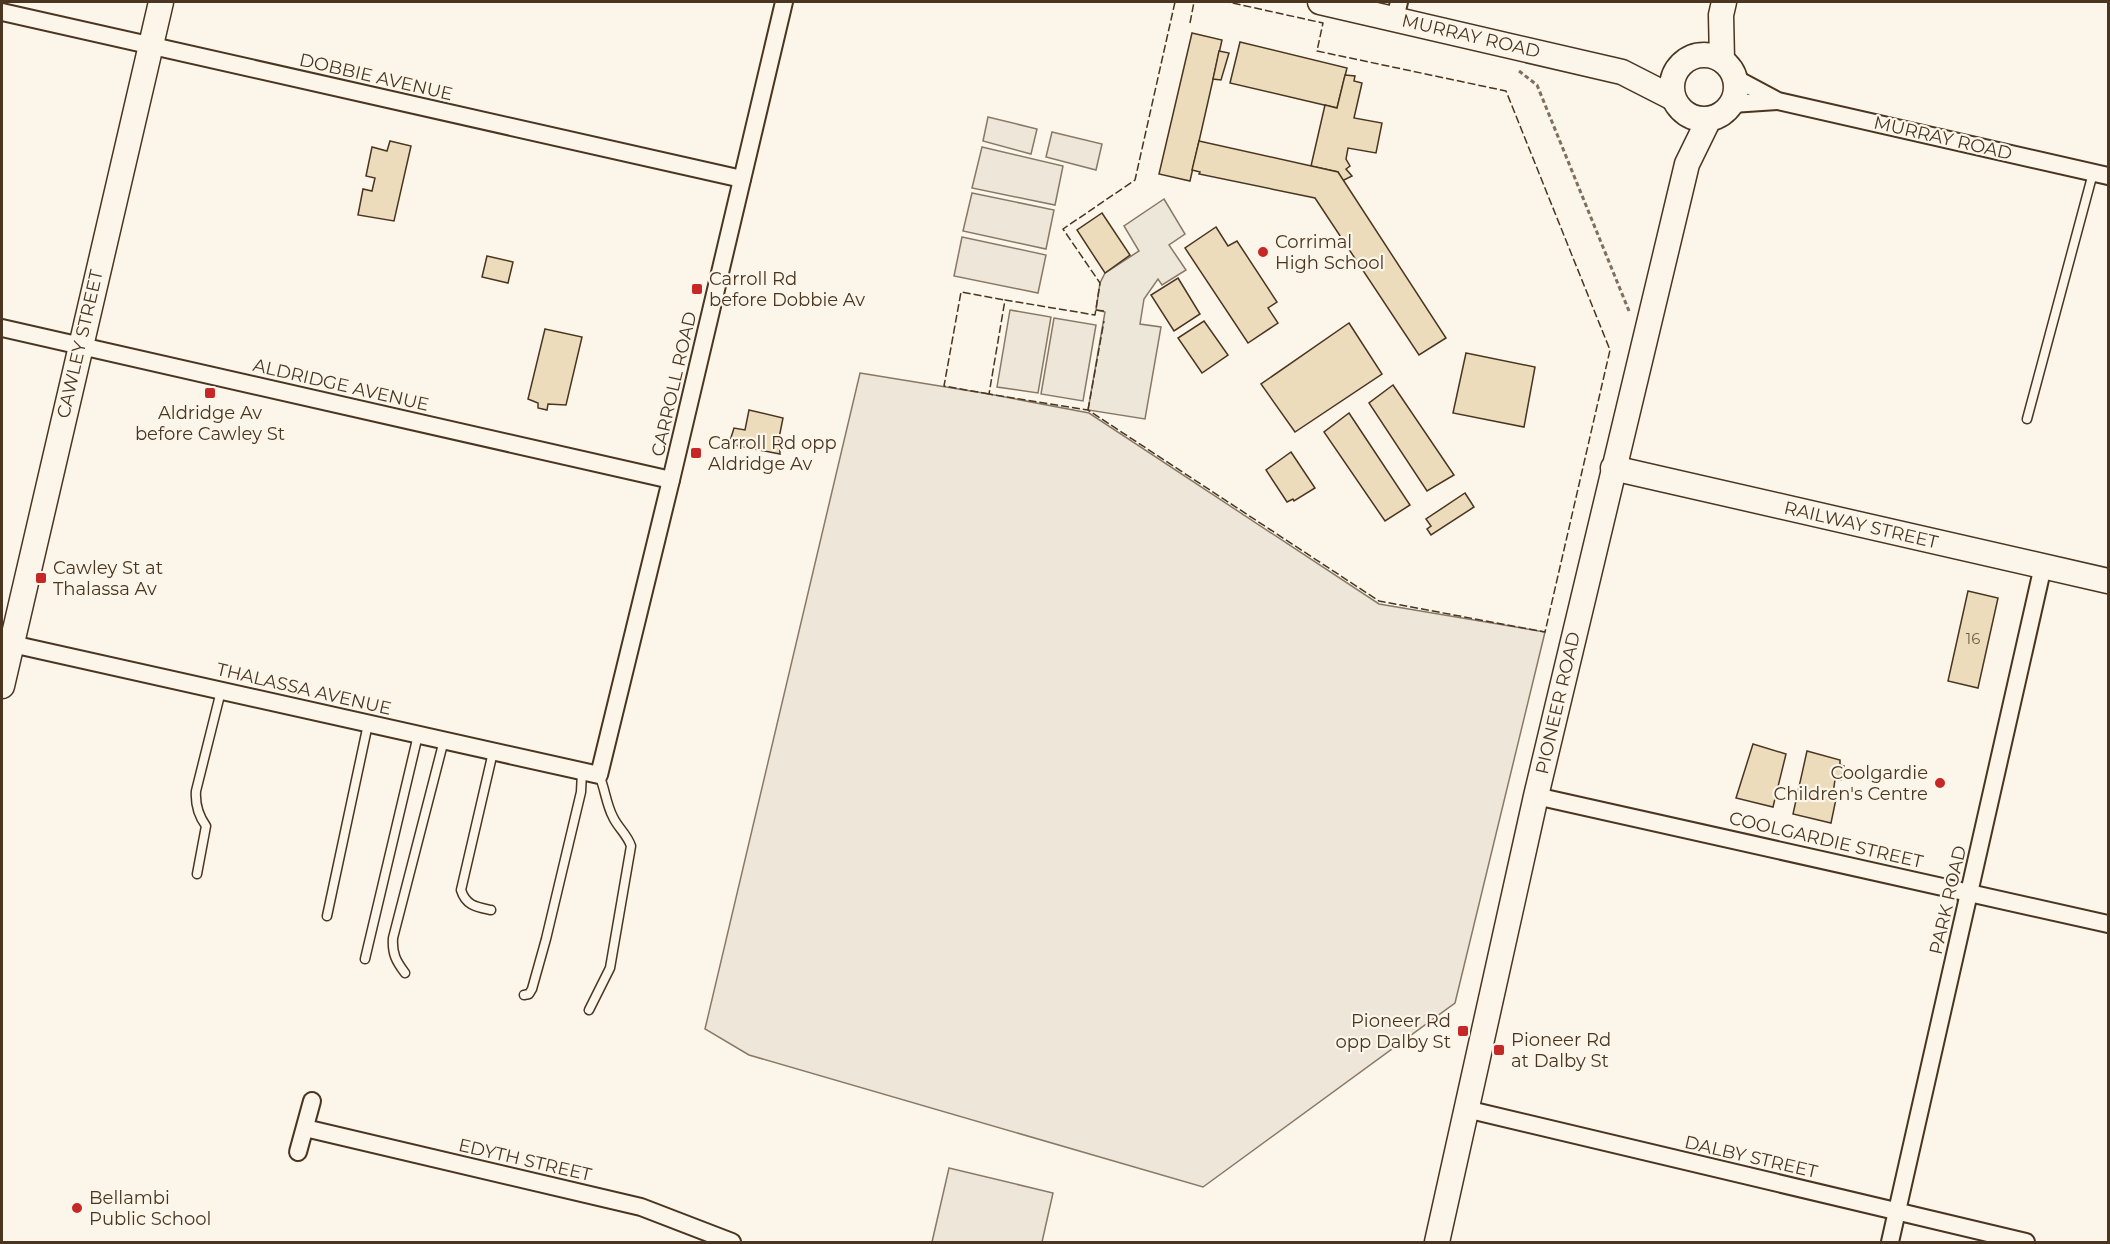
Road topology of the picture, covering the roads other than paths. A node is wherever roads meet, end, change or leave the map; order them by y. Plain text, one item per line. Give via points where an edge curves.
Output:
1 (161, 2) edge
2 (784, 2) edge
3 (1320, 2) edge
4 (1722, 8) edge
5 (1397, 10) edge
6 (2, 12) edge
7 (150, 46) junction
8 (1686, 63) junction
9 (1728, 69) junction
10 (1622, 72) junction
11 (1778, 100) junction
12 (1678, 104) junction
13 (1732, 104) junction
14 (1709, 119) junction
15 (1687, 165) junction
16 (2101, 174) edge
17 (742, 179) junction
18 (2, 328) edge
19 (80, 346) junction
20 (2027, 419) dead end
21 (1613, 468) junction
22 (671, 480) junction
23 (2043, 566) junction
24 (2109, 581) edge
25 (7, 642) edge
26 (2, 686) edge
27 (221, 691) junction
28 (368, 724) junction
29 (418, 735) junction
30 (444, 740) junction
31 (493, 752) junction
32 (582, 771) junction
33 (599, 775) junction
34 (1536, 796) junction
35 (197, 874) dead end
36 (1970, 892) junction
37 (492, 910) dead end
38 (327, 916) dead end
39 (2109, 924) edge
40 (365, 959) dead end
41 (405, 973) dead end
42 (524, 995) dead end
43 (589, 1010) dead end
44 (312, 1101) dead end
45 (1467, 1109) junction
46 (305, 1128) junction
47 (298, 1152) dead end
48 (1897, 1212) junction
49 (732, 1242) edge
50 (1437, 1242) edge
51 (1890, 1242) edge
52 (2026, 1242) edge

1 - 7 main road, CAWLEY STREET
2 - 17 street, CARROLL ROAD
3 - 5 main road, MURRAY ROAD
4 - 8 main road
4 - 9 main road
5 - 10 main road, MURRAY ROAD
6 - 7 street, DOBBIE AVENUE
7 - 17 street, DOBBIE AVENUE
7 - 19 main road, CAWLEY STREET
8 - 9 main road via 1707,55
8 - 10 main road, MURRAY ROAD
8 - 12 main road via 1672,84
9 - 11 street, MURRAY ROAD
9 - 13 main road via 1736,92
10 - 12 main road, MURRAY ROAD
11 - 13 street, MURRAY ROAD
11 - 16 street, MURRAY ROAD
12 - 14 main road via 1695,118
12 - 15 main road, PIONEER ROAD
13 - 14 main road
14 - 15 main road, PIONEER ROAD
15 - 21 main road, PIONEER ROAD
16 - 20 lane
17 - 22 street, CARROLL ROAD
18 - 19 street, ALDRIDGE AVENUE
19 - 22 street, ALDRIDGE AVENUE
19 - 25 main road, CAWLEY STREET
21 - 23 main road, RAILWAY STREET
21 - 34 main road, PIONEER ROAD
22 - 33 street, CARROLL ROAD
23 - 24 main road, RAILWAY STREET
23 - 36 street, PARK ROAD
25 - 26 main road, CAWLEY STREET
25 - 27 street, THALASSA AVENUE
27 - 28 street, THALASSA AVENUE
27 - 35 lane via 196,791 197,808 206,826
28 - 29 street, THALASSA AVENUE
28 - 38 lane
29 - 30 street, THALASSA AVENUE
29 - 40 lane
30 - 31 street, THALASSA AVENUE
30 - 41 lane via 393,938 395,960
31 - 32 street, THALASSA AVENUE
31 - 37 lane via 461,890 468,903
32 - 33 street, THALASSA AVENUE
32 - 42 lane via 581,792 546,939 532,989
33 - 43 lane via 612,816 631,846 609,968
34 - 36 street, COOLGARDIE STREET
34 - 45 main road, PIONEER ROAD
36 - 39 street, COOLGARDIE STREET
36 - 48 street, PARK ROAD
44 - 46 street
45 - 48 street, DALBY STREET
45 - 50 main road, PIONEER ROAD
46 - 47 street
46 - 49 street, EDYTH STREET via 641,1206
48 - 51 street, PARK ROAD
48 - 52 street, DALBY STREET

